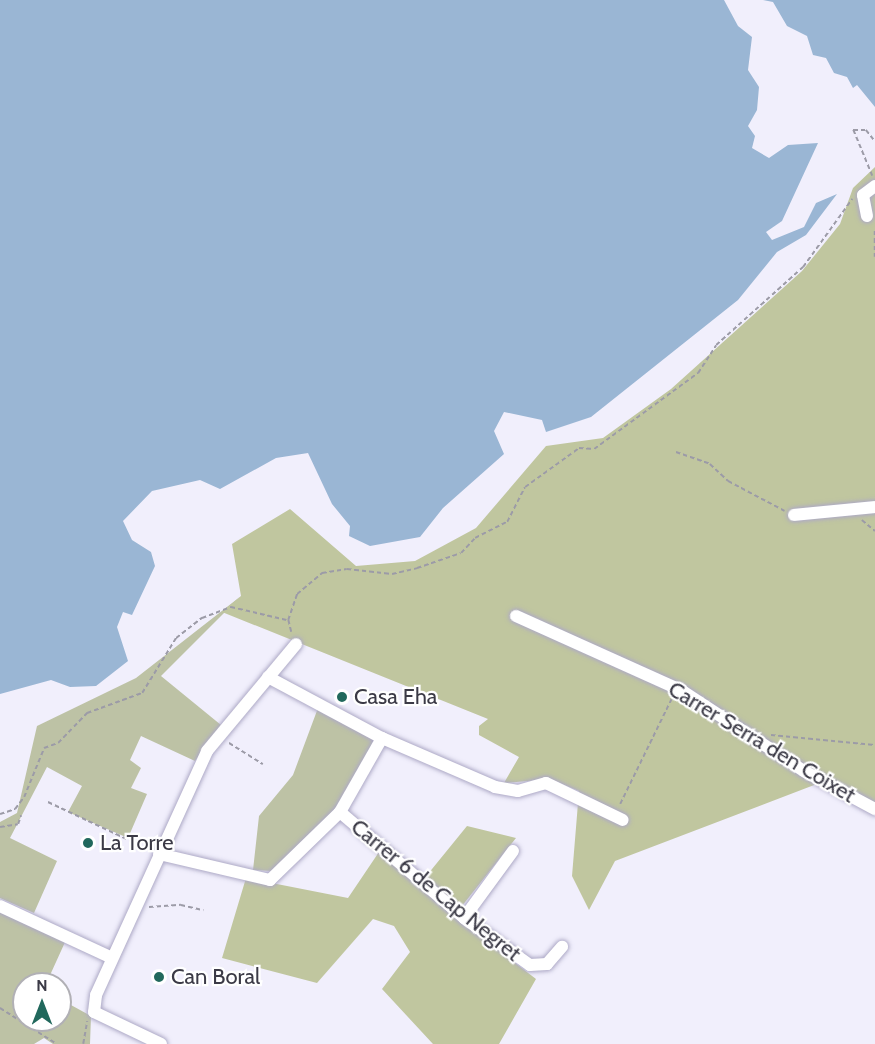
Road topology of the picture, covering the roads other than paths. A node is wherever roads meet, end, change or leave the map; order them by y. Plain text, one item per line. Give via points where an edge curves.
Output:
1 (875, 184) edge
2 (867, 216) dead end
3 (875, 507) edge
4 (794, 514) road end
5 (516, 616) dead end
6 (296, 644) road end
7 (268, 677) junction
8 (382, 738) junction
9 (875, 809) edge
10 (340, 812) junction
11 (623, 820) road end
12 (513, 851) dead end
13 (159, 854) junction
14 (0, 906) edge
15 (464, 918) junction
16 (562, 947) dead end
17 (112, 958) junction
18 (161, 1044) edge

1 - 2 street via 863,195
3 - 4 street
5 - 9 street, Carrer Serra den Coixet via 681,690 804,771
6 - 7 street
7 - 8 street
7 - 13 street via 224,731 181,799
8 - 10 street
8 - 11 street via 495,787 518,791 546,783
10 - 13 street via 270,880
10 - 15 street, Carrer 6 de Cap Negret
12 - 15 street
13 - 17 street
14 - 17 street
15 - 16 street, Carrer 6 de Cap Negret via 530,965 547,964
17 - 18 street via 92,1009

